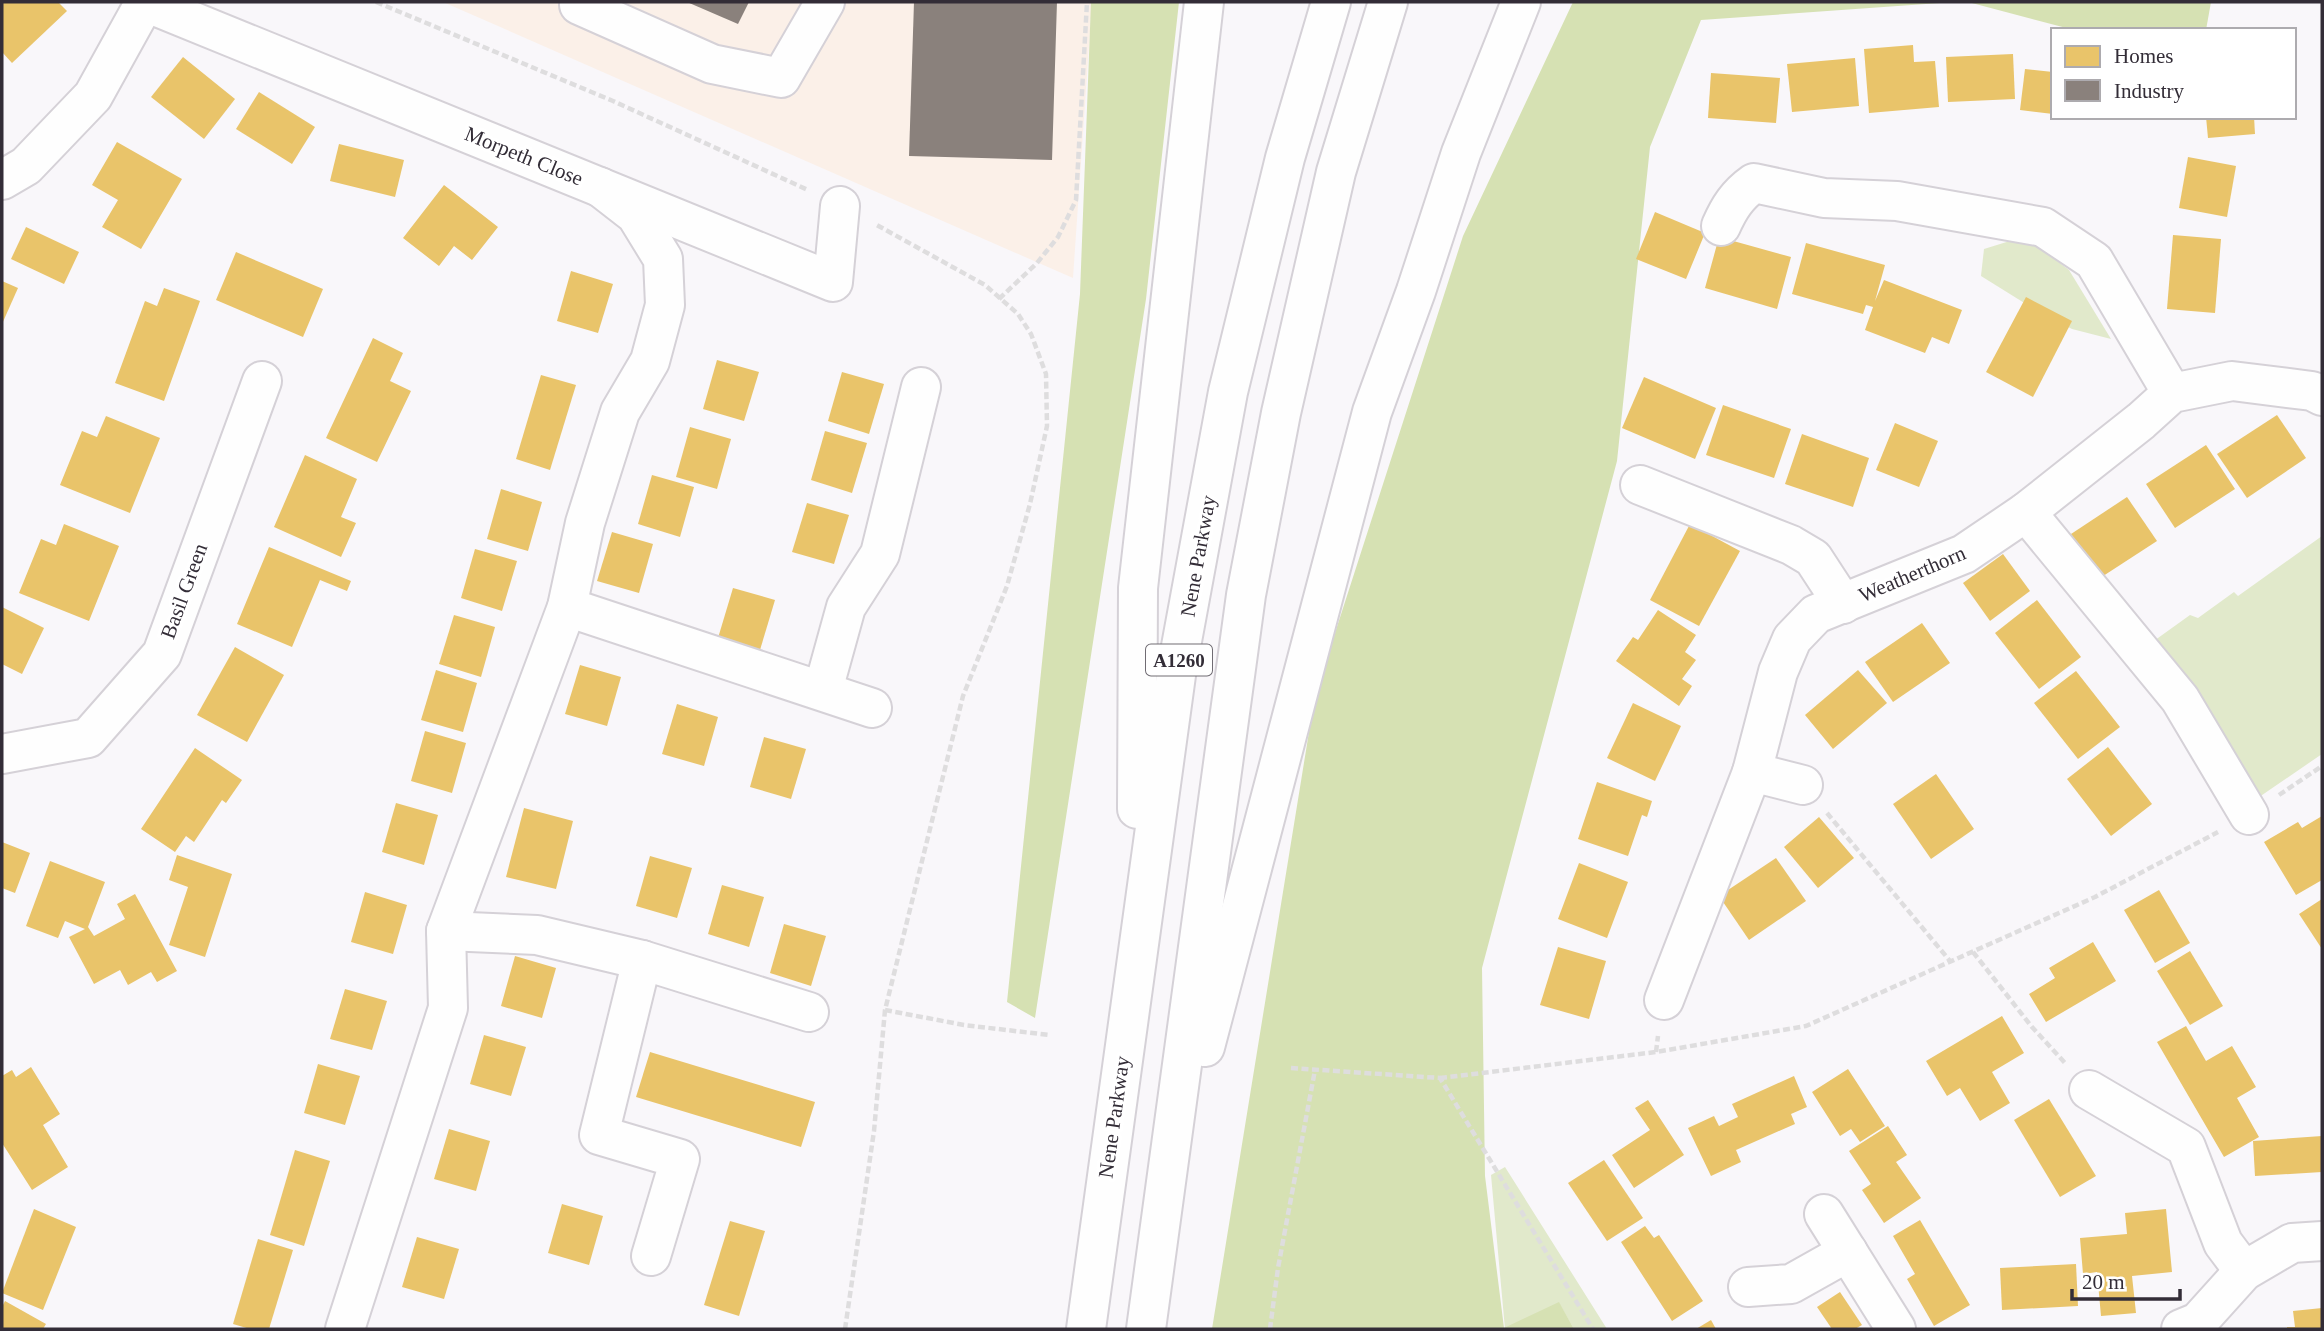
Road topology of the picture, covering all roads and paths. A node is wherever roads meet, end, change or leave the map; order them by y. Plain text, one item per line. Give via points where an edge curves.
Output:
1 (145, 2) edge
2 (376, 2) edge
3 (825, 2) edge
4 (1087, 2) edge
5 (1204, 2) edge
6 (1331, 2) edge
7 (1388, 2) edge
8 (1521, 2) edge
9 (579, 5) dead end
10 (2, 180) edge
11 (600, 187) junction
12 (841, 206) junction
13 (1721, 226) dead end
14 (999, 299) junction
15 (262, 382) dead end
16 (921, 387) dead end
17 (2172, 393) junction
18 (2322, 396) edge
19 (1640, 485) dead end
20 (2026, 512) junction
21 (1843, 604) junction
22 (567, 607) junction
23 (823, 690) junction
24 (872, 708) dead end
25 (2, 754) edge
26 (2322, 766) edge
27 (1752, 772) junction
28 (1803, 785) joint
29 (2249, 815) junction
30 (446, 932) junction
31 (1137, 947) junction
32 (1973, 952) junction
33 (642, 960) junction
34 (1950, 961) junction
35 (1664, 1000) dead end
36 (885, 1010) junction
37 (809, 1012) dead end
38 (1049, 1035) dead end
39 (1291, 1068) dead end
40 (1315, 1070) junction
41 (1440, 1078) junction
42 (2089, 1090) joint
43 (1165, 1202) junction
44 (1825, 1214) dead end
45 (2322, 1241) edge
46 (1848, 1252) junction
47 (651, 1256) dead end
48 (2244, 1271) junction
49 (1748, 1287) dead end
50 (2194, 1327) edge
51 (345, 1329) edge
52 (845, 1329) edge
53 (1086, 1329) edge
54 (1146, 1329) edge
55 (1270, 1329) edge
56 (1593, 1329) edge
57 (1896, 1329) edge

1 - 10 main road via 93,96 26,166
1 - 11 main road, Morpeth Close
2 - 12 path via 613,102
3 - 9 main road via 781,78 712,64
4 - 14 path via 1076,200 1058,237
5 - 31 main road via 1138,588
6 - 31 main road, Nene Parkway / A1260 via 1285,158 1228,392 1177,668
7 - 43 main road, A1260 via 1336,172 1281,413 1246,595
8 - 43 main road via 1461,153 1373,412
11 - 12 main road, Morpeth Close via 833,282
11 - 22 main road via 636,215 663,259 665,305 650,361 620,412 584,523
12 - 14 path via 985,285
13 - 17 main road via 1729,207 1754,183 1824,198 1897,201 2043,228 2094,261
14 - 36 path via 1018,314 1039,354 1046,374 1046,426 1007,586 963,696
15 - 25 main road, Basil Green via 162,653 88,738
16 - 23 main road via 880,554 846,607
17 - 18 main road via 2232,381
17 - 20 main road, Weatherthorn
19 - 21 main road via 1791,545 1813,558
20 - 21 main road, Weatherthorn via 1964,554
20 - 29 main road via 2180,699
21 - 27 main road, Weatherthorn via 1816,614 1792,639 1778,672
22 - 23 main road
22 - 30 main road
23 - 24 main road
26 - 29 path
27 - 28 main road
27 - 35 main road, Weatherthorn
28 - 34 path
29 - 32 path via 2095,897
30 - 33 main road via 537,935
30 - 51 main road via 448,1008
31 - 53 main road, Nene Parkway / A1260
32 - 34 path
32 - 42 path
33 - 37 main road
33 - 47 main road via 599,1135 680,1159
34 - 41 path via 1806,1026 1656,1052
36 - 38 path
36 - 52 path via 874,1131
39 - 40 path
40 - 41 path
40 - 55 path
41 - 56 path
42 - 48 main road via 2186,1147 2223,1243
43 - 54 main road, A1260
44 - 46 main road
45 - 48 main road via 2292,1243
46 - 49 main road via 1791,1284
46 - 57 main road
48 - 50 main road

